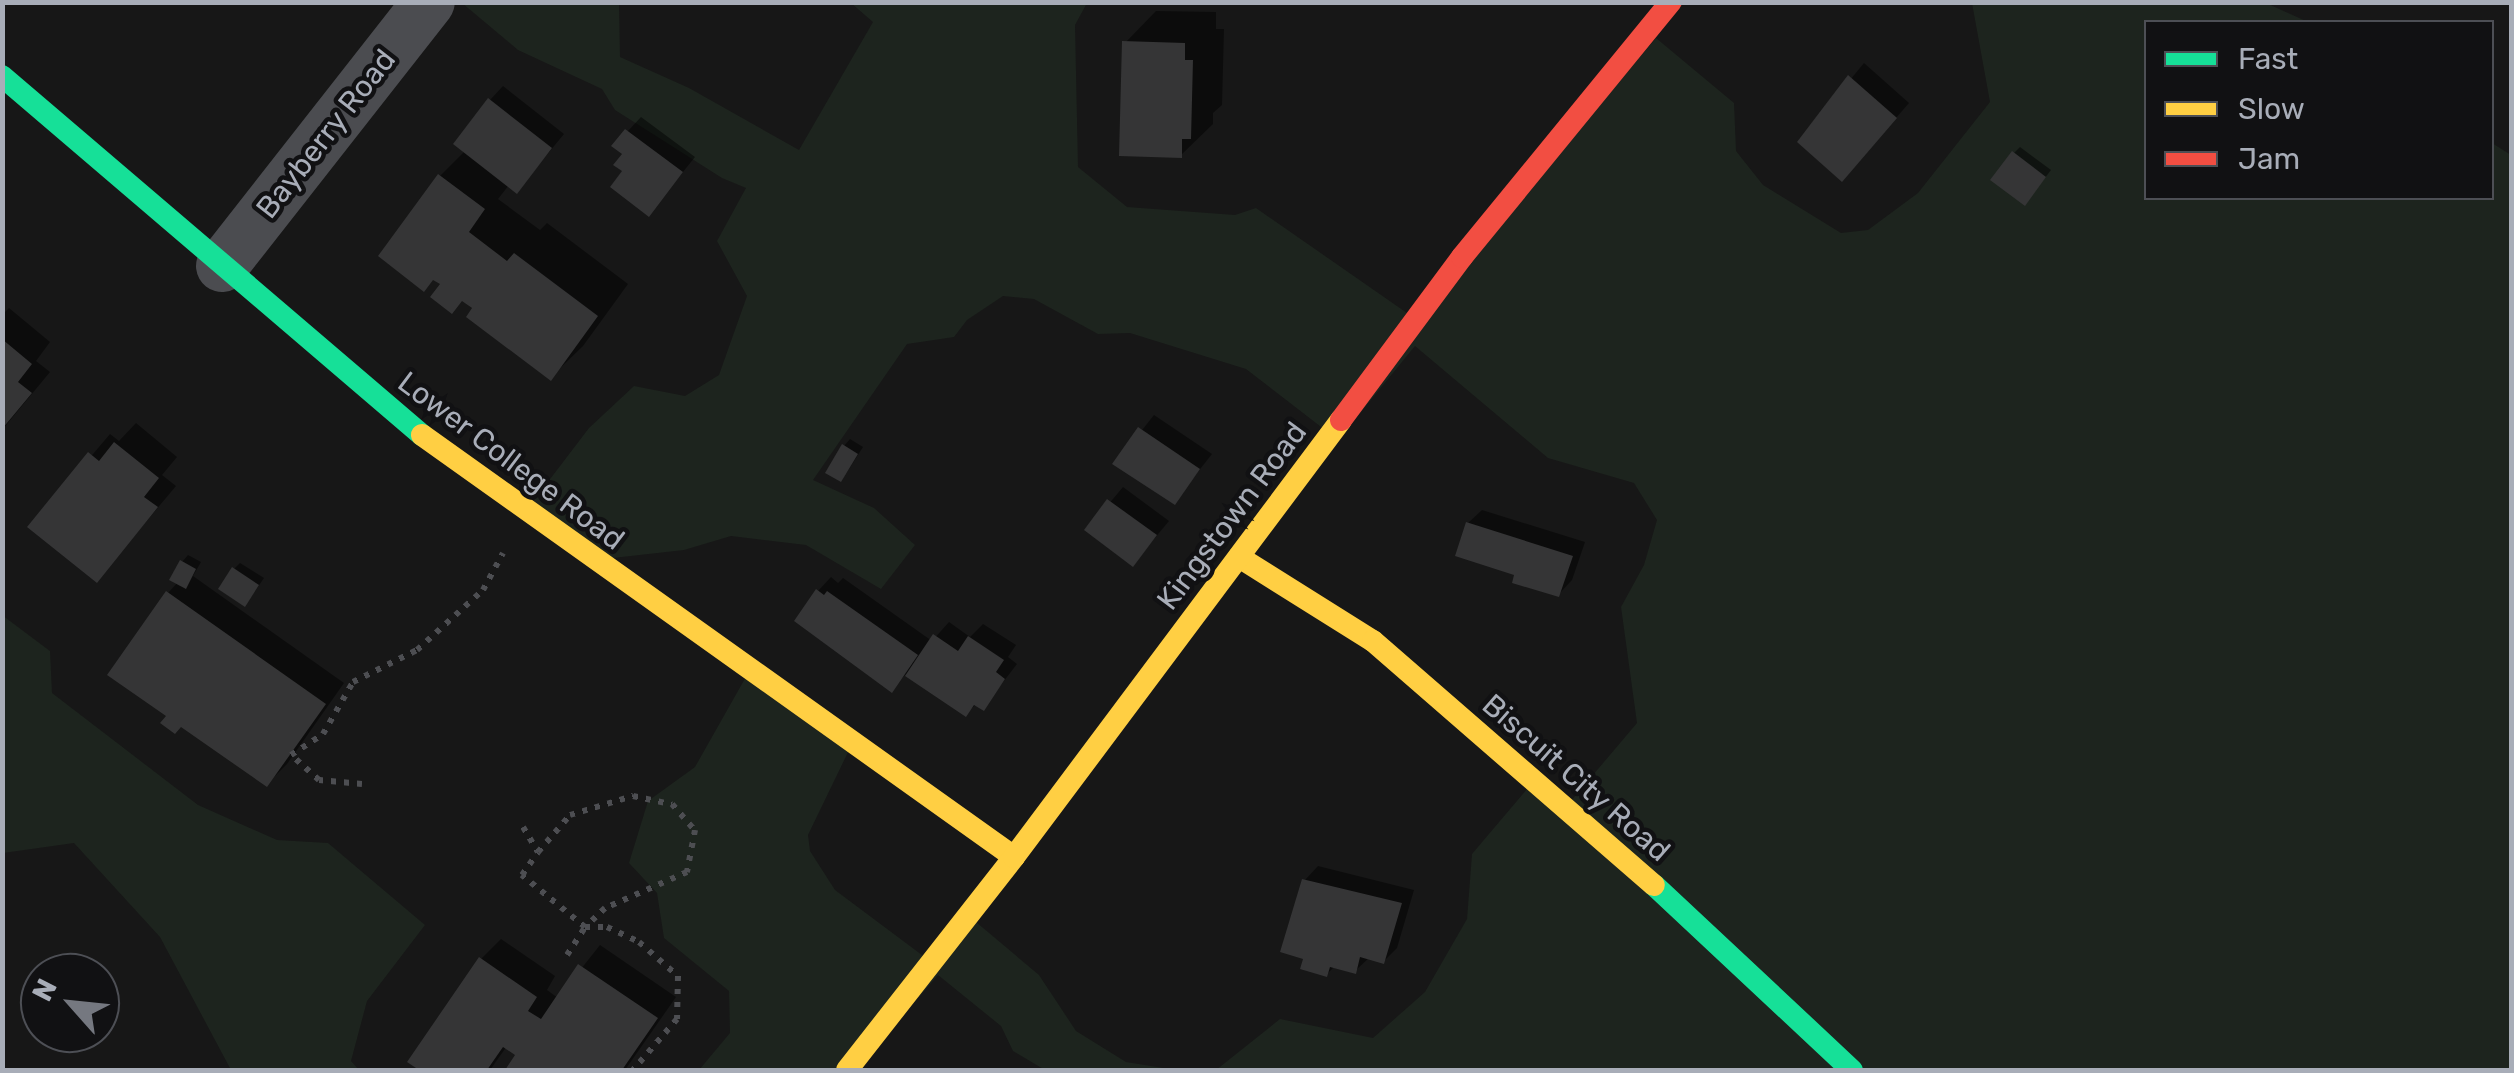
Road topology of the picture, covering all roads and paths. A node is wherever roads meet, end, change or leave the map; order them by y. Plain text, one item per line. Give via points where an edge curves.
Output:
1 (429, 2) edge
2 (1671, 2) edge
3 (2, 76) edge
4 (222, 266) junction
5 (525, 512) junction
6 (1239, 557) junction
7 (362, 784) dead end
8 (523, 827) dead end
9 (538, 852) junction
10 (1014, 857) junction
11 (585, 927) junction
12 (567, 956) dead end
13 (633, 1070) edge
14 (847, 1070) edge
15 (1852, 1070) edge

1 - 4 street, Bayberry Road
2 - 6 street, Kingstown Road via 1462,257
3 - 4 street, Lower College Road
4 - 5 street, Lower College Road via 384,406
5 - 7 path via 483,590 418,650 353,682 324,734 290,755 319,780
5 - 10 street, Lower College Road
6 - 10 street, Kingstown Road
6 - 15 street, Biscuit City Road via 1373,641 1673,902
8 - 9 path
9 - 11 path via 522,875
9 - 11 path via 570,816 633,796 672,804 695,830 687,872 605,908
10 - 14 street, Kingstown Road
11 - 12 path
11 - 13 path via 607,927 638,942 678,976 677,1019

